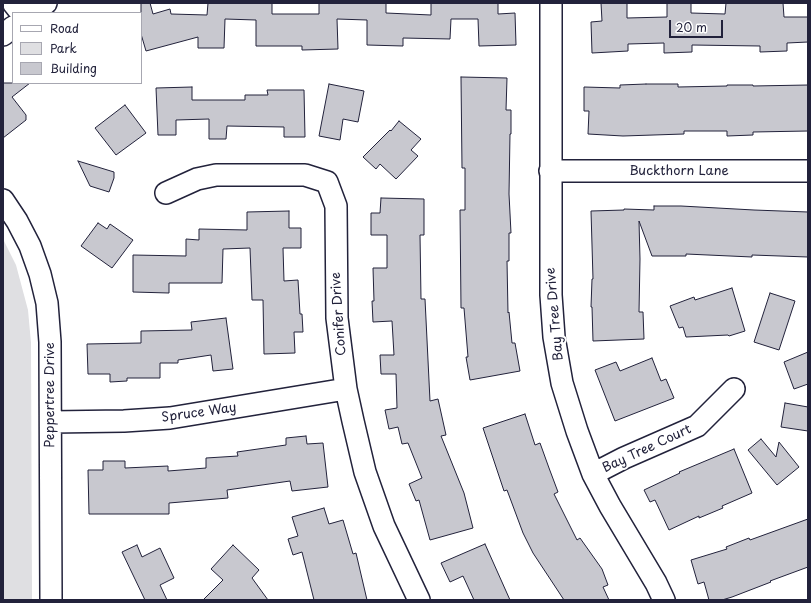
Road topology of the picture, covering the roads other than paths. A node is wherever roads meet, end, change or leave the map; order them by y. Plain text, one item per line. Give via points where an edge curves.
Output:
1 (13, 3) edge
2 (46, 3) edge
3 (551, 3) edge
4 (20, 12) edge
5 (33, 12) edge
6 (12, 28) edge
7 (3, 35) edge
8 (550, 171) junction
9 (808, 171) edge
10 (166, 193) dead end
11 (3, 200) edge
12 (346, 389) junction
13 (734, 389) dead end
14 (51, 422) junction
15 (593, 474) junction
16 (51, 600) edge
17 (419, 600) edge
18 (664, 600) edge

1 - 4 street
2 - 5 street
3 - 8 street, Bay Tree Drive
6 - 7 street
8 - 9 street, Buckthorn Lane
8 - 15 street, Bay Tree Drive via 554,337 562,383
10 - 12 street, Conifer Drive via 197,179 216,175 305,175 327,182 336,206 337,318
11 - 14 street, Peppertree Drive via 30,246 47,303
12 - 14 street, Spruce Way via 170,418
12 - 17 street, Conifer Drive via 368,479 384,526
13 - 15 street, Bay Tree Court via 697,426
14 - 16 street, Peppertree Drive
15 - 18 street, Bay Tree Drive

